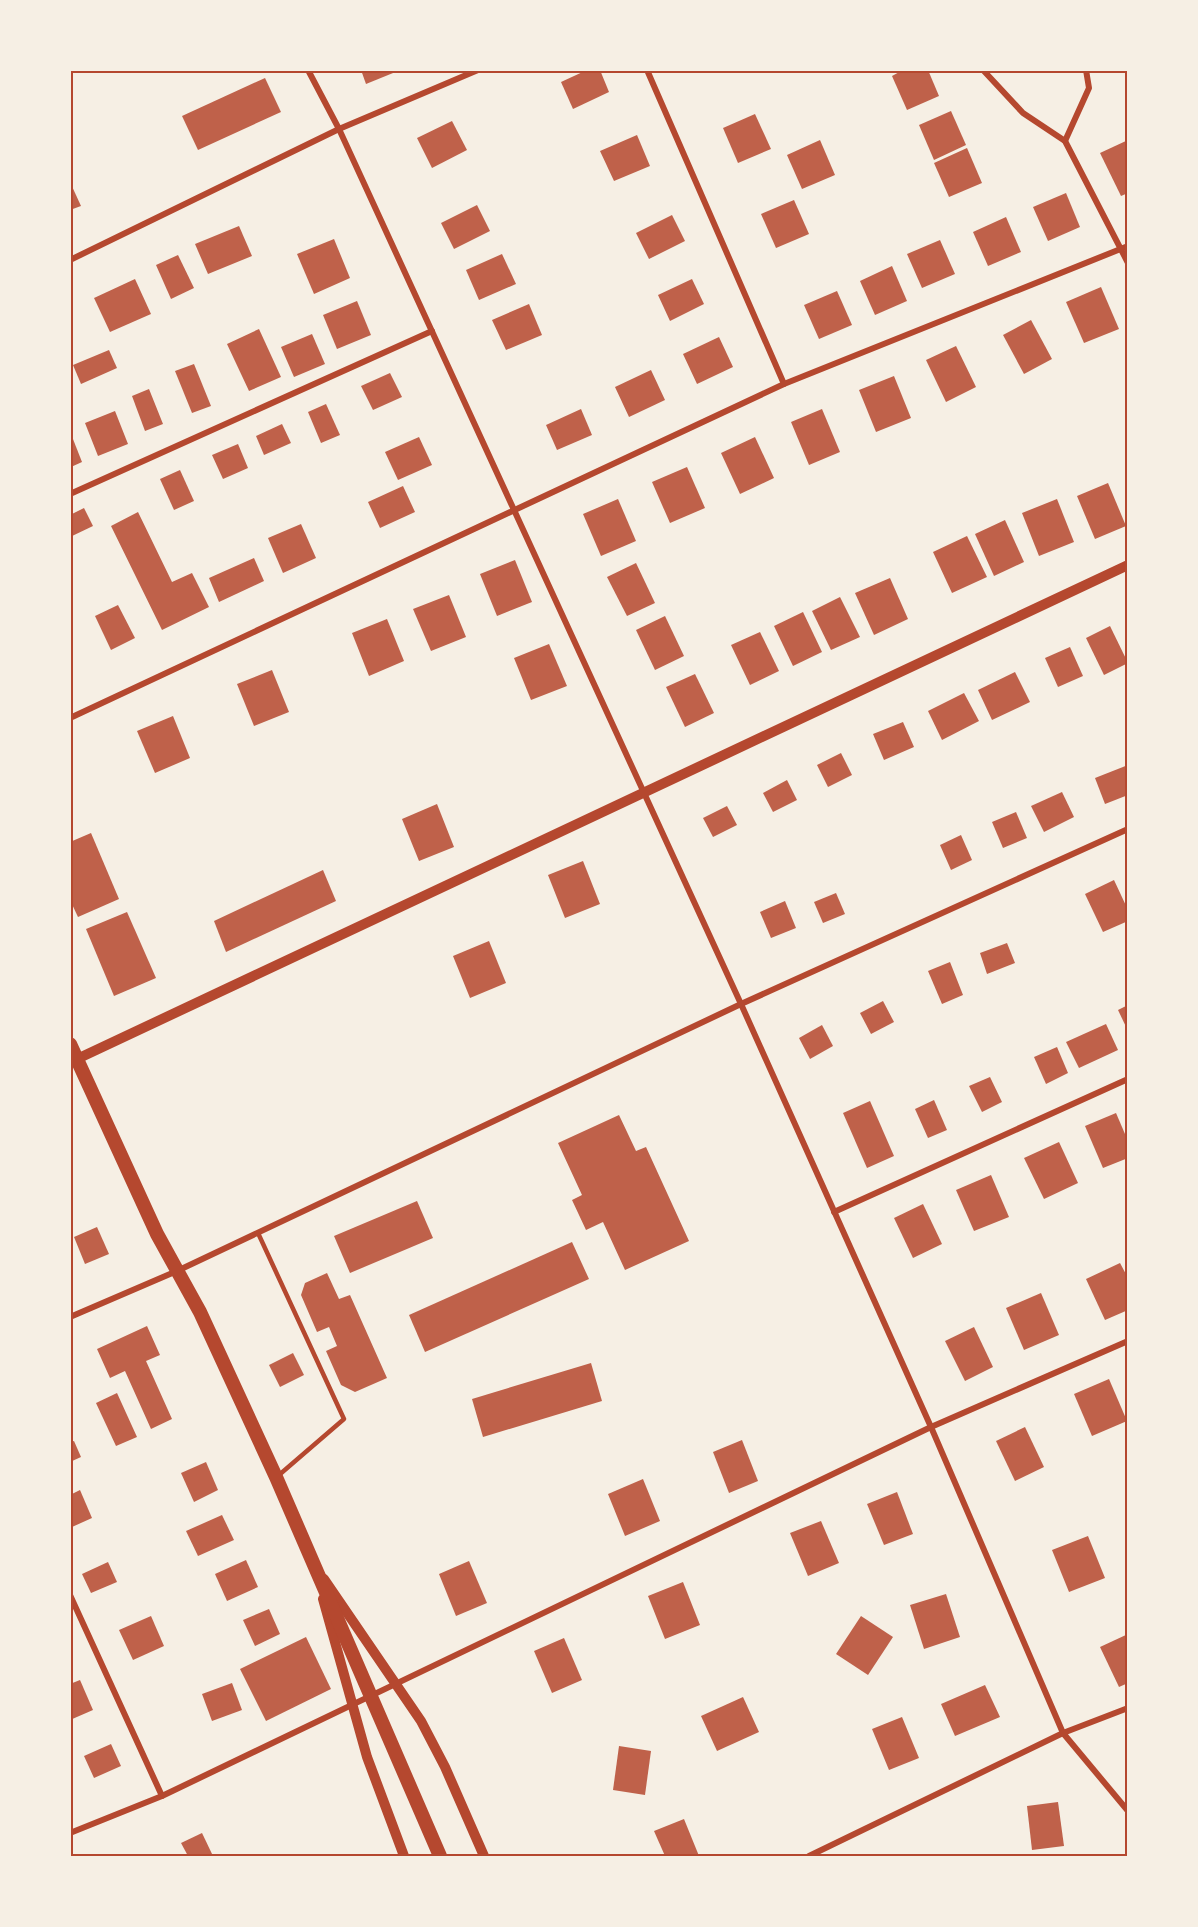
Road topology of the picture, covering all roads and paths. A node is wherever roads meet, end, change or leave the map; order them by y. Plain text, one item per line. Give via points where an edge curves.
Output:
1 (308, 70) edge
2 (477, 70) edge
3 (646, 70) edge
4 (983, 70) edge
5 (1086, 70) edge
6 (339, 129) junction
7 (1065, 141) junction
8 (1125, 248) edge
9 (70, 260) edge
10 (1128, 263) edge
11 (432, 331) junction
12 (784, 384) junction
13 (70, 494) edge
14 (513, 509) junction
15 (1128, 566) edge
16 (70, 718) edge
17 (643, 793) junction
18 (1128, 829) edge
19 (741, 1004) junction
20 (70, 1044) edge
21 (74, 1060) edge
22 (1128, 1079) edge
23 (834, 1212) junction
24 (258, 1233) junction
25 (177, 1271) junction
26 (70, 1317) edge
27 (1128, 1341) edge
28 (931, 1427) junction
29 (276, 1477) junction
30 (314, 1564) junction
31 (70, 1595) edge
32 (397, 1683) junction
33 (371, 1696) junction
34 (352, 1704) junction
35 (1128, 1708) edge
36 (1063, 1732) junction
37 (162, 1796) junction
38 (1128, 1812) edge
39 (70, 1833) edge
40 (404, 1857) edge
41 (441, 1857) edge
42 (484, 1857) edge
43 (809, 1857) edge

1 - 6 street
2 - 6 street
3 - 12 street
4 - 7 street via 1023,113
5 - 7 street via 1089,88
6 - 9 street
6 - 11 street
7 - 8 street
8 - 10 street
8 - 12 street
11 - 13 street
11 - 14 street
12 - 14 street
14 - 16 street
14 - 17 street
15 - 17 street
17 - 19 street
17 - 21 street
18 - 19 street
19 - 23 street
19 - 24 street
20 - 21 main road
21 - 25 main road
22 - 23 street
23 - 28 street
24 - 25 street
24 - 29 lane via 344,1419
25 - 26 street
25 - 29 main road
27 - 28 street
28 - 32 street
28 - 36 street
29 - 30 main road
30 - 32 street
30 - 33 main road
30 - 34 street
31 - 37 street
32 - 33 street
32 - 42 street via 445,1767
33 - 34 street
33 - 41 main road
34 - 37 street
34 - 40 street
35 - 36 street
36 - 38 street
36 - 43 street
37 - 39 street

